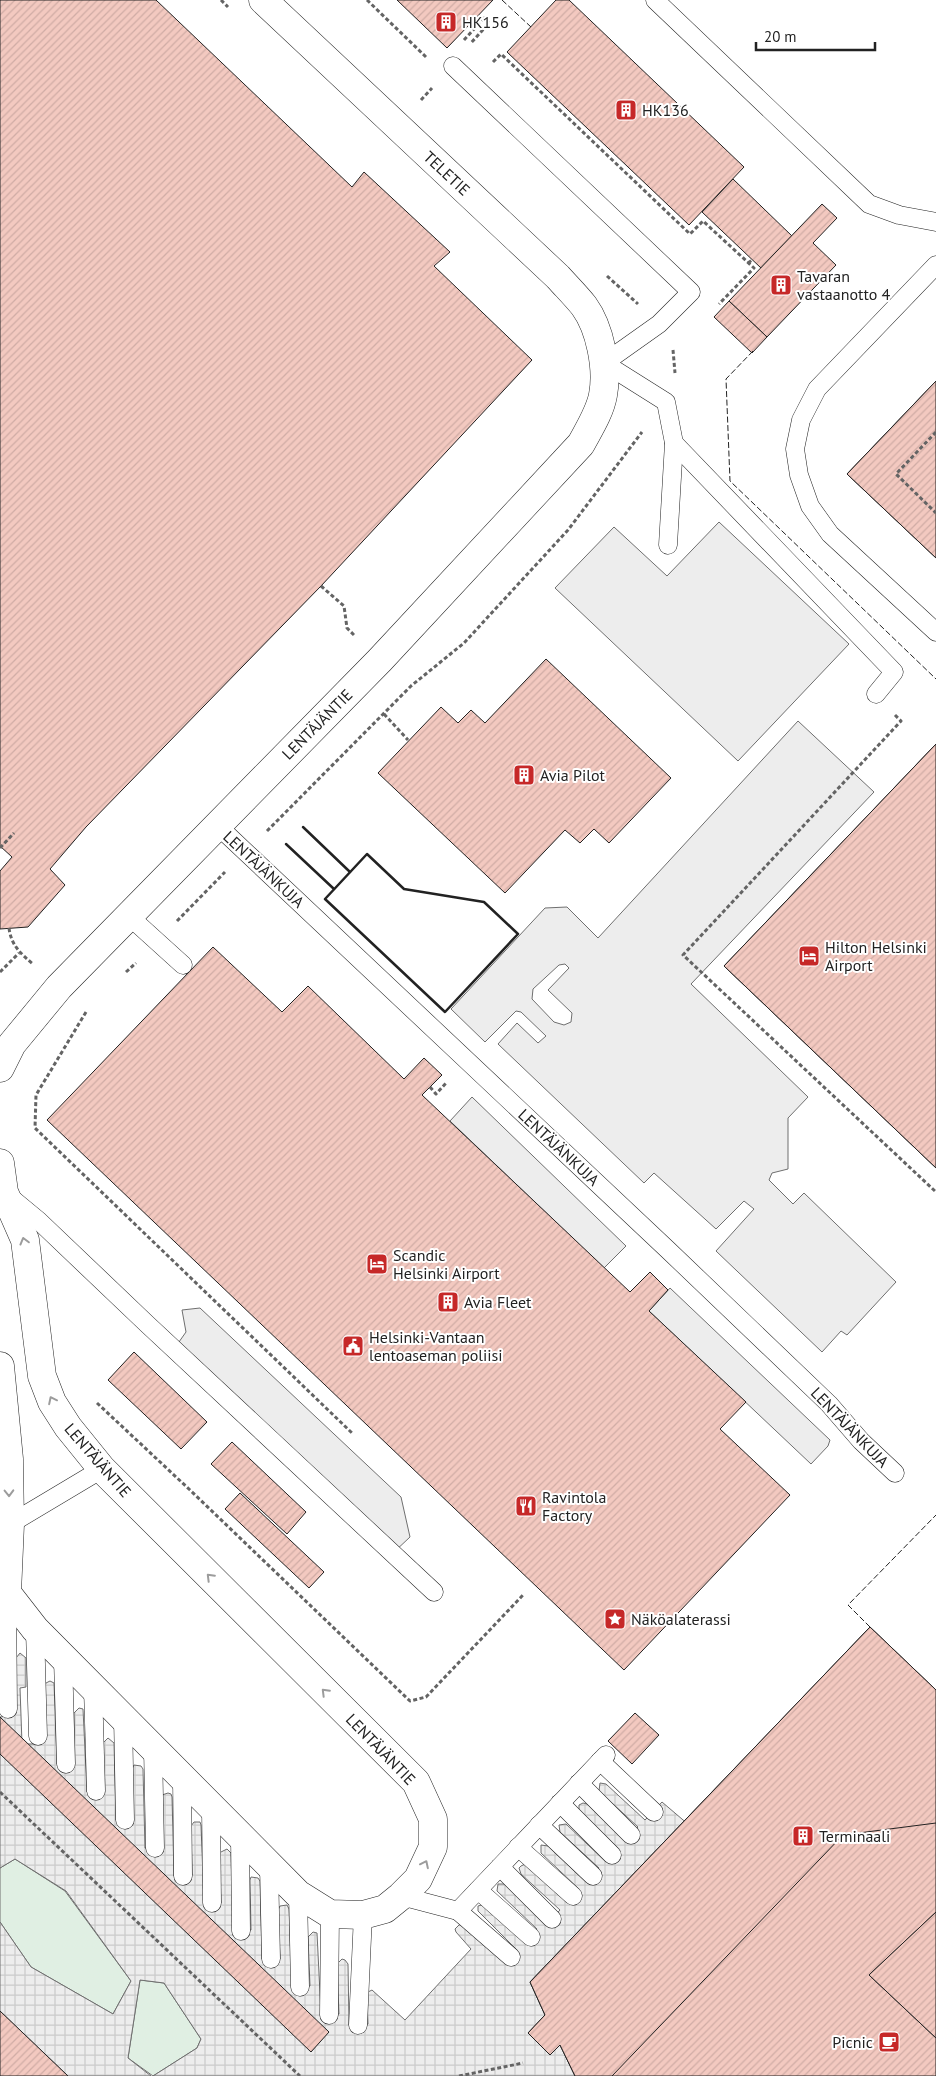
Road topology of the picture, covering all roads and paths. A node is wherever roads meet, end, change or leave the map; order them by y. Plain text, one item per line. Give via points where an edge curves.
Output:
1 (263, 0) edge
2 (367, 0) edge
3 (655, 0) edge
4 (461, 43) dead end
5 (466, 48) dead end
6 (431, 61) dead end
7 (453, 66) dead end
8 (488, 67) dead end
9 (936, 222) edge
10 (752, 260) dead end
11 (748, 263) junction
12 (936, 265) edge
13 (714, 310) dead end
14 (680, 344) dead end
15 (674, 351) dead end
16 (604, 363) junction
17 (666, 402) junction
18 (936, 432) edge
19 (674, 444) junction
20 (936, 513) edge
21 (668, 545) dead end
22 (936, 632) edge
23 (876, 694) dead end
24 (384, 714) junction
25 (901, 721) dead end
26 (408, 740) dead end
27 (217, 825) junction
28 (14, 833) dead end
29 (0, 848) edge
30 (246, 852) junction
31 (130, 917) junction
32 (9, 928) dead end
33 (158, 941) junction
34 (183, 965) dead end
35 (0, 972) edge
36 (123, 975) dead end
37 (88, 1009) dead end
38 (0, 1068) edge
39 (451, 1077) dead end
40 (430, 1087) dead end
41 (0, 1163) edge
42 (936, 1192) edge
43 (2, 1201) edge
44 (0, 1366) edge
45 (96, 1402) dead end
46 (352, 1432) dead end
47 (102, 1469) junction
48 (895, 1474) dead end
49 (10, 1524) junction
50 (434, 1592) dead end
51 (7, 1593) junction
52 (523, 1595) dead end
53 (35, 1629) junction
54 (63, 1658) junction
55 (93, 1687) junction
56 (8, 1709) dead end
57 (123, 1716) junction
58 (38, 1736) dead end
59 (152, 1748) junction
60 (66, 1764) dead end
61 (182, 1777) junction
62 (579, 1784) junction
63 (96, 1791) dead end
64 (0, 1792) edge
65 (560, 1803) junction
66 (211, 1807) junction
67 (654, 1812) dead end
68 (125, 1820) dead end
69 (539, 1826) junction
70 (631, 1835) dead end
71 (240, 1836) junction
72 (518, 1847) junction
73 (155, 1848) dead end
74 (612, 1855) dead end
75 (269, 1866) junction
76 (500, 1867) junction
77 (183, 1876) dead end
78 (593, 1876) dead end
79 (478, 1890) junction
80 (298, 1894) junction
81 (401, 1896) junction
82 (573, 1896) dead end
83 (212, 1903) dead end
84 (458, 1911) junction
85 (330, 1914) junction
86 (363, 1915) junction
87 (552, 1919) dead end
88 (241, 1931) dead end
89 (531, 1937) dead end
90 (511, 1957) dead end
91 (271, 1959) dead end
92 (300, 1987) dead end
93 (330, 2014) dead end
94 (358, 2025) dead end
95 (523, 2063) dead end
96 (300, 2076) edge
97 (459, 2076) edge

1 - 16 street, TELETIE via 558,277 584,306 598,337
2 - 6 path
3 - 9 lane via 870,204 899,216
4 - 5 path via 484,18 489,23
7 - 16 lane via 691,292 659,324
8 - 11 path via 501,54 690,234 703,220
10 - 11 path
11 - 13 path via 754,268
12 - 22 lane via 817,389 801,420 795,449 799,475 810,506 830,534
14 - 15 path
16 - 17 lane
16 - 27 street, LENTÄJÄNTIE via 603,395 581,444 380,660
17 - 19 lane
17 - 24 path via 568,530 464,643 411,686
18 - 20 path via 896,474
19 - 21 lane
19 - 23 lane via 894,672
24 - 26 path
24 - 30 path
25 - 42 path via 684,955
27 - 30 lane, LENTÄJÄNKUJA
27 - 31 street, LENTÄJÄNTIE
28 - 29 path
30 - 33 path
30 - 48 lane, LENTÄJÄNKUJA via 668,1249 829,1404
31 - 33 lane
31 - 38 street, LENTÄJÄNTIE via 60,987 12,1044
32 - 35 path via 19,953
33 - 34 lane
33 - 36 path
37 - 46 path via 36,1095 35,1128
39 - 40 path via 436,1094
41 - 43 street, LENTÄJÄNTIE
47 -> 43 street, LENTÄJÄNTIE via 68,1427 52,1402 42,1376 25,1240
43 - 50 lane via 39,1221
44 -> 49 street via 9,1459
45 - 52 path via 410,1701 426,1697
47 - 49 lane
81 -> 47 street, LENTÄJÄNTIE via 418,1879 433,1847 433,1819 416,1782
49 - 51 street
51 - 53 street
51 - 56 lane
53 - 54 street
53 - 58 lane
54 - 55 street
54 - 60 lane
55 - 57 street
55 - 63 lane
57 - 59 street
57 - 68 lane
59 - 61 street
59 - 73 lane
61 - 66 street
61 - 77 lane
62 - 65 lane
62 - 67 lane via 603,1758
62 - 70 lane
64 - 96 path
65 - 69 lane
65 - 74 lane
66 - 71 street
66 - 83 lane
69 - 72 lane
69 - 78 lane
71 - 75 street
71 - 88 lane
72 - 76 lane
72 - 82 lane
75 - 80 street
75 - 91 lane
76 - 79 lane
76 - 87 lane
79 - 84 lane
79 - 89 lane
80 - 85 street
80 - 92 lane
81 - 84 lane
81 - 86 street, LENTÄJÄNTIE via 385,1909
84 - 90 lane
85 - 86 street, LENTÄJÄNTIE
85 - 93 lane
86 - 94 lane
95 - 97 path

